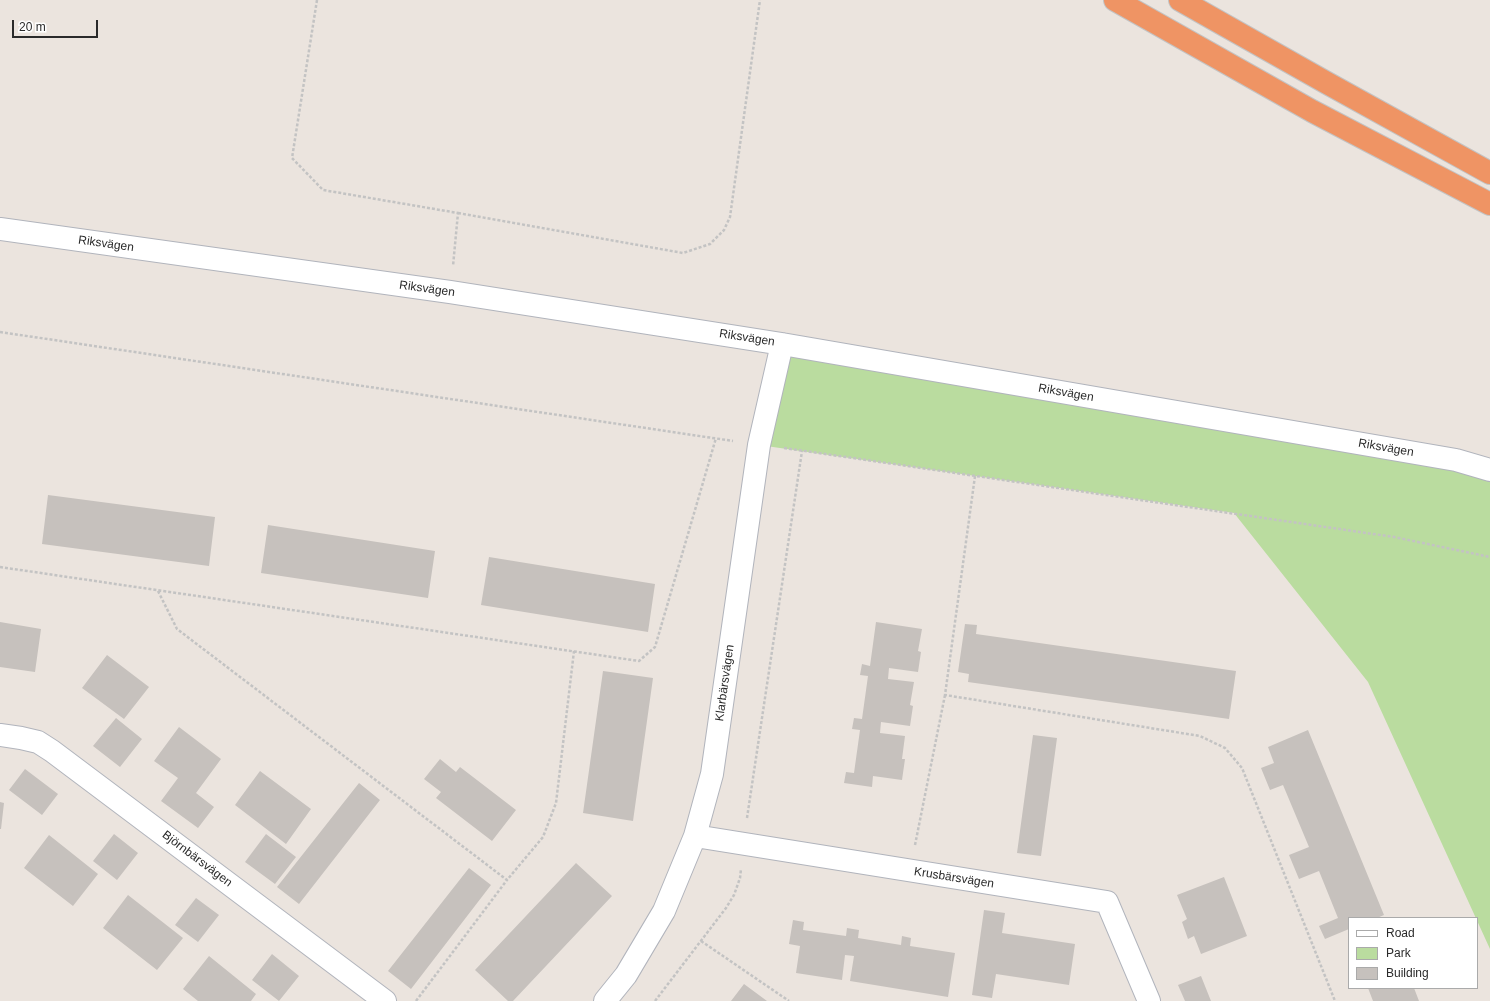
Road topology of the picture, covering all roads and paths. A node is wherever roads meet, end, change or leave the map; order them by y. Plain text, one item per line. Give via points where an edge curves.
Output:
1 (317, 0) edge
2 (760, 0) edge
3 (1115, 0) edge
4 (1180, 0) edge
5 (1490, 173) edge
6 (1490, 204) edge
7 (458, 213) junction
8 (0, 229) edge
9 (450, 292) junction
10 (782, 344) junction
11 (716, 438) dead end
12 (802, 451) dead end
13 (1490, 470) edge
14 (975, 476) dead end
15 (0, 567) edge
16 (158, 590) junction
17 (574, 651) junction
18 (945, 695) junction
19 (0, 735) edge
20 (695, 836) junction
21 (744, 844) junction
22 (910, 871) junction
23 (506, 880) junction
24 (701, 942) junction
25 (385, 1001) edge
26 (416, 1001) edge
27 (605, 1001) edge
28 (655, 1001) edge
29 (789, 1001) edge
30 (1149, 1001) edge
31 (1334, 1001) edge

1 - 7 path via 292,158 323,190
2 - 7 path via 730,217 724,230 710,244 683,253
3 - 6 highway via 1312,111
4 - 5 highway
7 - 9 path
8 - 9 street, Riksvägen
9 - 10 street, Riksvägen
10 - 13 street, Riksvägen via 1456,460
10 - 20 street, Klarbärsvägen via 759,445 712,774
11 - 17 path via 656,646 639,661
12 - 21 path
14 - 18 path
15 - 16 path
16 - 17 path
16 - 23 path via 177,629
17 - 23 path via 556,803 543,837
18 - 22 path
18 - 31 path via 1200,736 1225,748 1242,768
19 - 25 street, Björnbärsvägen via 38,742 52,751
20 - 21 street, Krusbärsvägen
20 - 27 street, Klarbärsvägen via 664,911 626,975
21 - 22 street, Krusbärsvägen
21 - 24 path via 740,878 734,895
22 - 30 street, Krusbärsvägen via 1107,902
23 - 26 path
24 - 28 path
24 - 29 path

